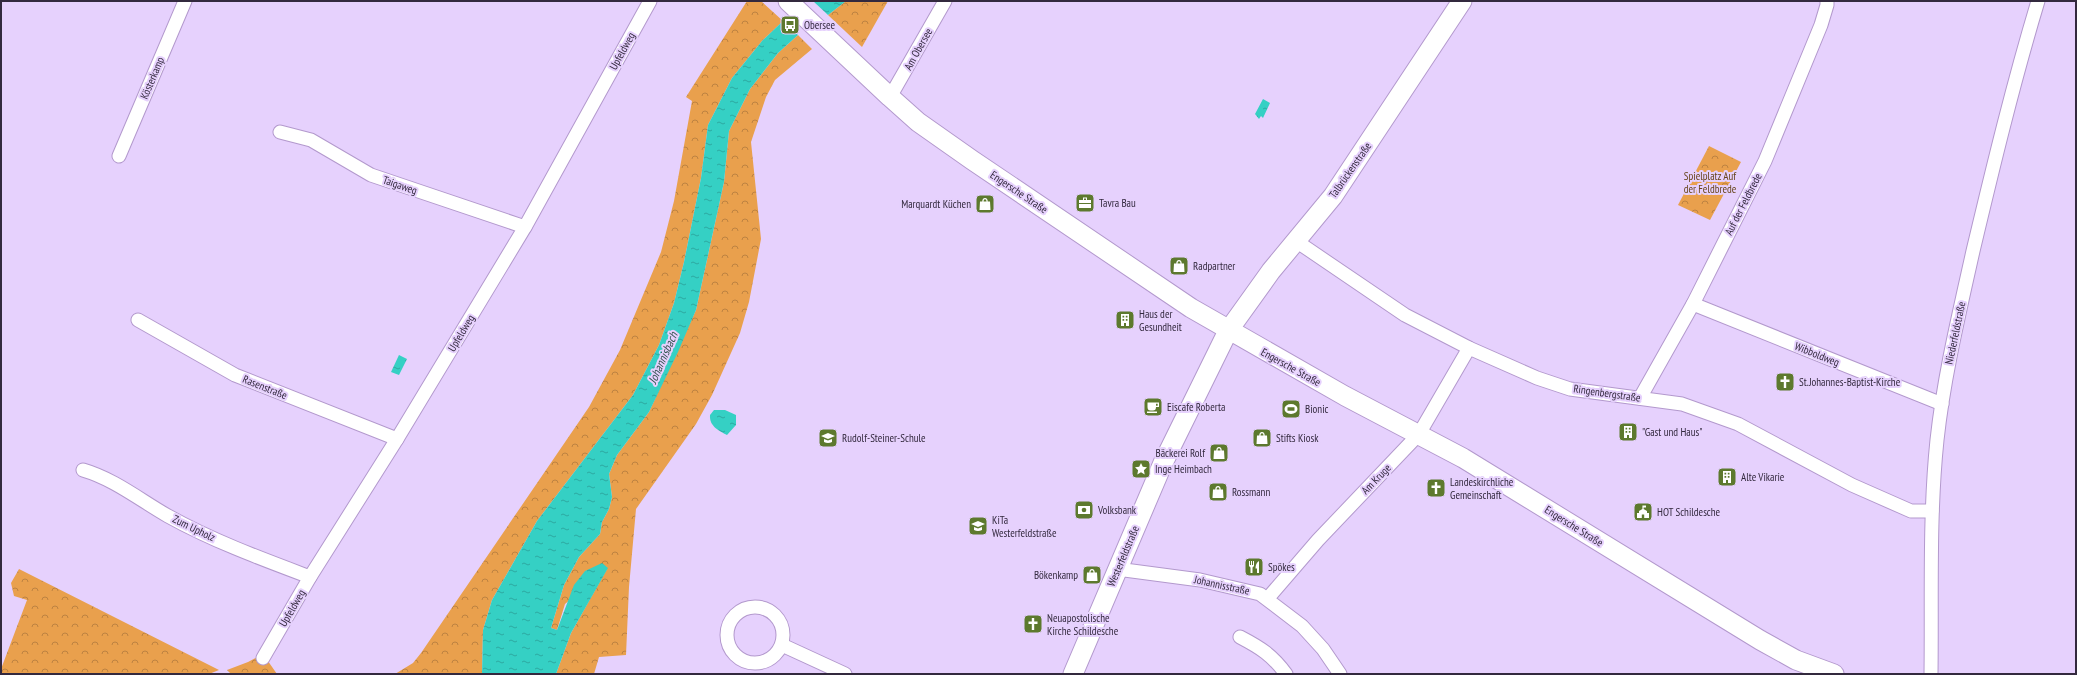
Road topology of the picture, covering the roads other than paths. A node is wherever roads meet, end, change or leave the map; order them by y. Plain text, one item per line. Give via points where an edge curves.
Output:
1 (185, 1) edge
2 (649, 1) edge
3 (788, 1) edge
4 (945, 1) edge
5 (1462, 1) edge
6 (1827, 1) edge
7 (2038, 1) edge
8 (890, 97) junction
9 (280, 132) dead end
10 (119, 156) dead end
11 (525, 228) junction
12 (1296, 240) junction
13 (1693, 304) junction
14 (138, 320) dead end
15 (1228, 331) junction
16 (1469, 348) junction
17 (1640, 398) junction
18 (1942, 404) junction
19 (1419, 434) junction
20 (397, 439) junction
21 (83, 470) dead end
22 (1932, 511) junction
23 (1117, 569) junction
24 (310, 577) junction
25 (1268, 598) junction
26 (1240, 637) dead end
27 (782, 645) junction
28 (263, 658) dead end
29 (845, 674) edge
30 (1073, 674) edge
31 (1286, 674) edge
32 (1340, 674) edge
33 (1834, 674) edge
34 (1931, 674) edge

1 - 10 street, Kösterkamp
2 - 11 street, Upfeldweg
3 - 8 main road, Engersche Straße
4 - 8 street, Am Obersee
5 - 12 main road, Talbrückenstraße via 1333,196
6 - 13 street, Auf der Feldbrede via 1821,25 1765,161
7 - 18 street, Niederfeldstraße via 1992,166 1948,359
8 - 15 main road, Engersche Straße via 918,122 978,164
9 - 11 street, Taigaweg via 311,140 371,175
11 - 20 street, Upfeldweg
12 - 15 main road, Talbrückenstraße
12 - 16 street, Ringenbergstraße via 1405,315
13 - 17 street, Auf der Feldbrede
13 - 18 street, Wibboldweg
14 - 20 street, Rasenstraße via 235,375
15 - 19 main road, Engersche Straße
15 - 23 main road, Westerfeldstraße via 1163,462
16 - 17 street, Ringenbergstraße via 1537,378 1570,388
16 - 19 street, Am Kruge
17 - 22 street, Ringenbergstraße via 1682,404 1738,424 1852,485 1911,511
18 - 22 street, Niederfeldstraße
19 - 25 street, Am Kruge
19 - 33 main road, Engersche Straße via 1470,462 1760,640 1796,660
20 - 24 street, Upfeldweg
21 - 24 street, Zum Upholz via 100,475 168,516 236,549
22 - 34 street, Niederfeldstraße
23 - 25 street, Johannisstraße via 1200,580 1250,590
23 - 30 main road, Westerfeldstraße
24 - 28 street, Upfeldweg
25 - 32 street, Johannisstraße via 1302,626 1323,649
26 - 31 street via 1263,649 1274,658
27 - 27 street via 783,629 780,621 761,607 752,607 737,613 728,627 732,651 741,659 752,663 764,662 775,656
27 - 29 street

